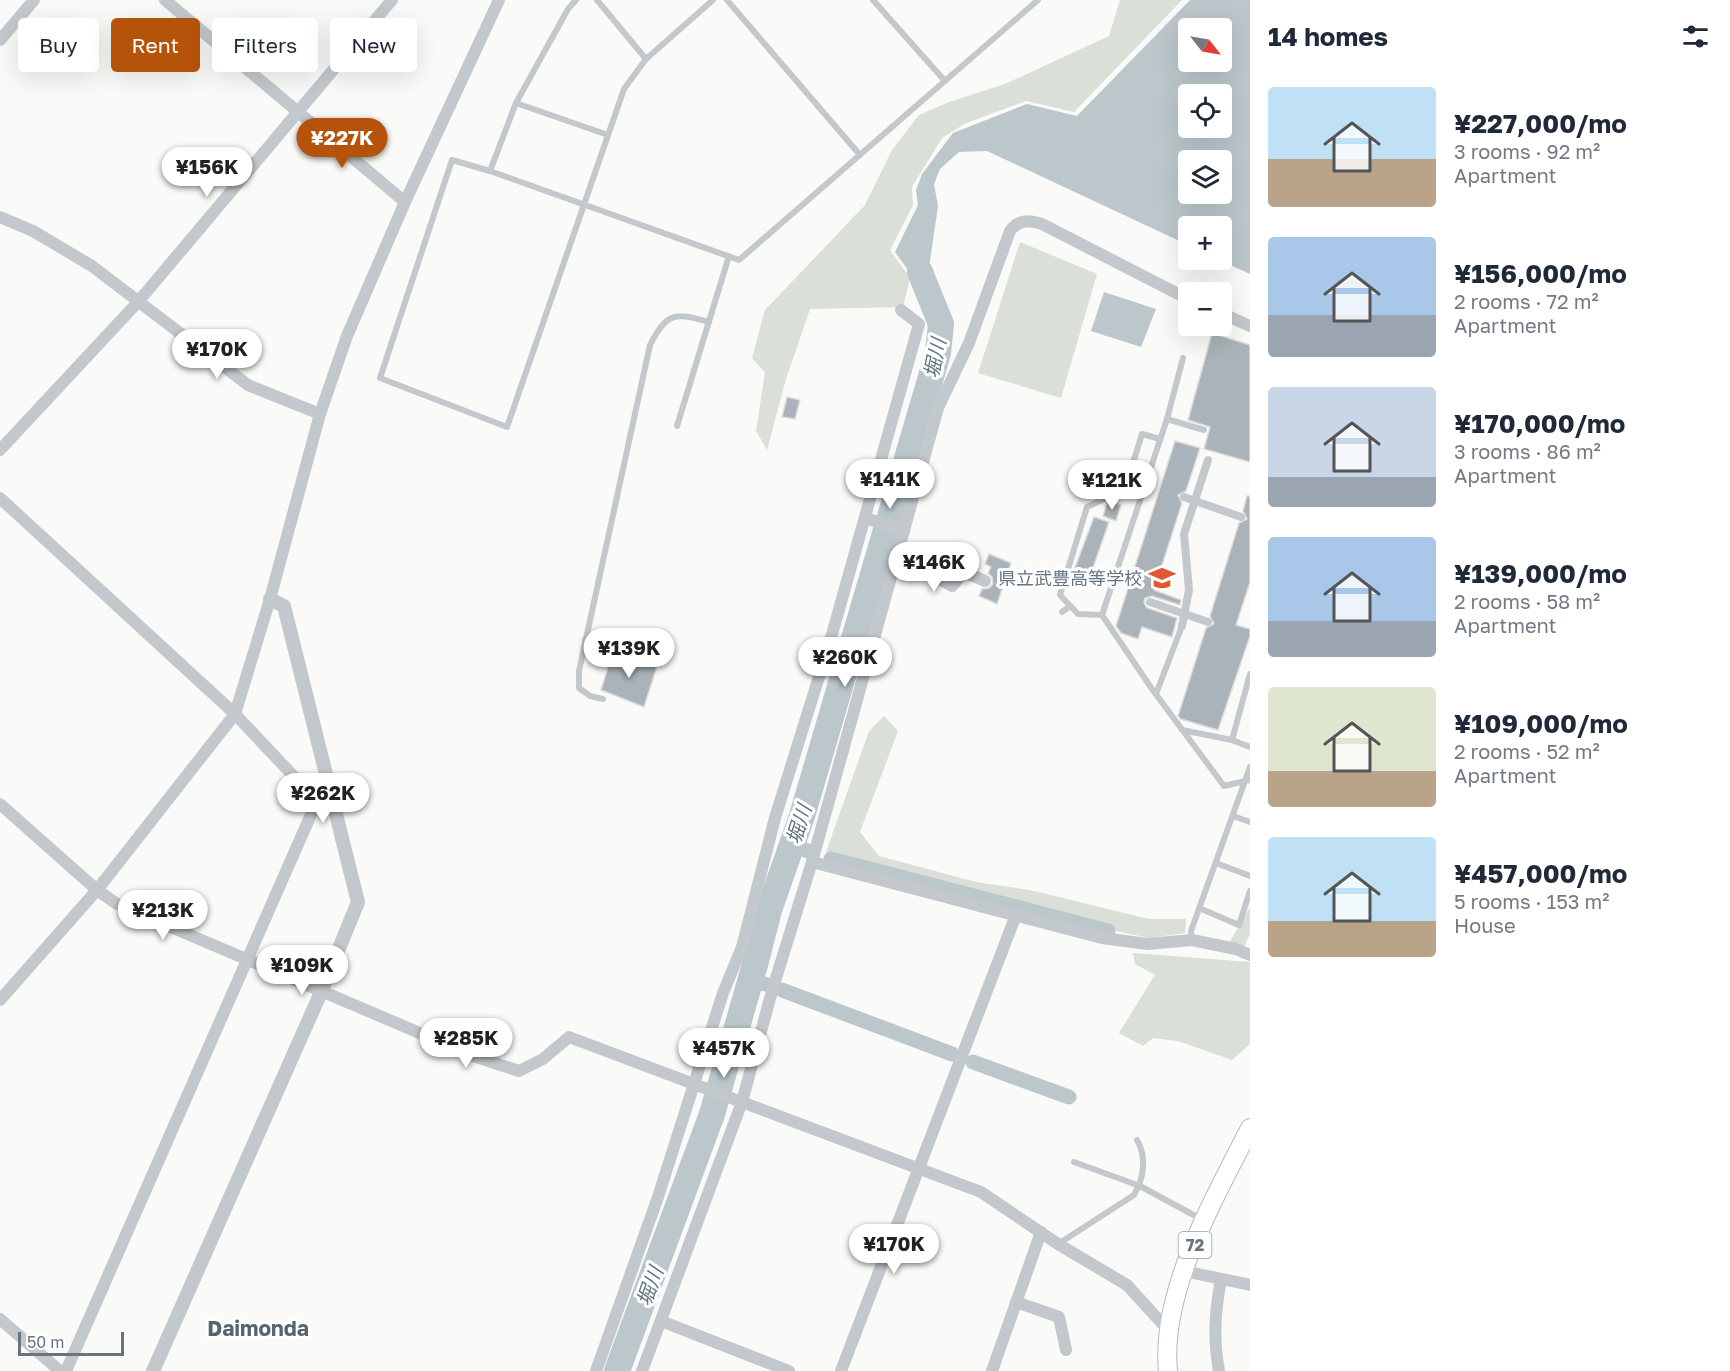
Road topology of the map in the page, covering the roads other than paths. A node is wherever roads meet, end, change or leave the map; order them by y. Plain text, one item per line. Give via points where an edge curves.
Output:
1 (34, 0) edge
2 (165, 0) edge
3 (392, 0) edge
4 (499, 0) edge
5 (576, 0) edge
6 (597, 0) edge
7 (713, 0) edge
8 (726, 0) edge
9 (873, 0) edge
10 (1038, 0) edge
11 (0, 40) edge
12 (646, 59) junction
13 (945, 81) junction
14 (516, 103) junction
15 (299, 114) junction
16 (608, 135) junction
17 (860, 155) junction
18 (490, 171) junction
19 (405, 202) junction
20 (585, 204) junction
21 (0, 216) edge
22 (729, 256) junction
23 (1178, 293) edge
24 (138, 303) junction
25 (901, 310) dead end
26 (1232, 318) edge
27 (709, 322) junction
28 (1250, 326) edge
29 (1183, 358) dead end
30 (320, 414) junction
31 (1167, 418) junction
32 (677, 426) dead end
33 (1204, 430) dead end
34 (1160, 439) junction
35 (0, 450) edge
36 (1208, 459) dead end
37 (1184, 497) dead end
38 (0, 498) edge
39 (1241, 517) dead end
40 (866, 518) junction
41 (904, 531) junction
42 (898, 554) junction
43 (985, 581) dead end
44 (270, 599) junction
45 (1150, 602) dead end
46 (1070, 606) junction
47 (1062, 612) dead end
48 (1102, 615) junction
49 (1208, 622) dead end
50 (1182, 626) joint
51 (585, 640) junction
52 (657, 651) dead end
53 (1250, 674) edge
54 (1247, 692) edge
55 (1156, 694) junction
56 (603, 699) dead end
57 (235, 714) junction
58 (1182, 730) junction
59 (1232, 740) junction
60 (1250, 747) edge
61 (1250, 767) edge
62 (1248, 779) edge
63 (0, 804) edge
64 (1233, 816) junction
65 (1250, 822) edge
66 (812, 862) junction
67 (1216, 863) junction
68 (1250, 876) edge
69 (97, 890) junction
70 (1250, 891) edge
71 (1199, 908) junction
72 (1016, 915) junction
73 (1192, 940) junction
74 (1250, 955) edge
75 (245, 960) junction
76 (322, 990) junction
77 (0, 1000) edge
78 (696, 1084) junction
79 (742, 1102) junction
80 (1250, 1128) edge
81 (1137, 1140) dead end
82 (1074, 1162) dead end
83 (919, 1168) junction
84 (1140, 1186) junction
85 (1204, 1221) junction
86 (1041, 1232) junction
87 (1058, 1244) junction
88 (1184, 1271) junction
89 (1221, 1279) junction
90 (1250, 1285) edge
91 (1016, 1302) junction
92 (0, 1319) edge
93 (661, 1321) junction
94 (1168, 1330) junction
95 (1066, 1350) dead end
96 (60, 1371) edge
97 (66, 1371) edge
98 (153, 1371) edge
99 (596, 1371) edge
100 (642, 1371) edge
101 (789, 1371) edge
102 (841, 1371) edge
103 (992, 1371) edge
104 (1168, 1371) edge
105 (1219, 1371) edge

1 - 11 street
2 - 15 street
3 - 15 street
4 - 19 street
5 - 14 lane
6 - 12 lane
7 - 12 lane
8 - 17 lane
9 - 13 lane
10 - 13 lane
12 - 16 lane via 624,89
13 - 17 lane
14 - 16 lane
14 - 18 lane
15 - 19 street
15 - 24 street
16 - 20 lane
17 - 22 lane via 739,260
18 - 20 lane
18 - 20 lane via 452,160 380,378 507,427
19 - 30 street via 347,336
20 - 22 lane
21 - 24 street via 92,266
22 - 27 lane
23 - 41 street via 1042,224 1025,220 1014,226 969,343 938,408
24 - 30 street via 249,385
24 - 35 street
25 - 40 street via 919,324
26 - 28 street
27 - 32 lane
27 - 51 lane via 683,315 670,317 659,327 650,345
29 - 31 lane
30 - 44 street
31 - 33 lane
31 - 34 lane
34 - 46 lane via 1142,434 1125,489 1087,507 1060,595
34 - 48 lane
36 - 50 street via 1184,534 1189,590
37 - 39 street, bridge
38 - 57 street
40 - 41 street
40 - 78 street via 775,818 742,947 723,993
41 - 42 street
42 - 43 street via 952,586 964,572
42 - 66 street
44 - 57 street
44 - 76 street via 284,606 358,903
45 - 49 street, bridge
46 - 47 lane
46 - 48 lane via 1078,614
48 - 55 lane
50 - 55 lane
51 - 52 lane
51 - 56 lane via 579,688
53 - 54 lane
54 - 59 lane
55 - 58 lane
57 - 69 street
57 - 75 street via 317,801
58 - 59 lane
58 - 62 lane via 1224,786
59 - 60 lane
61 - 62 lane
62 - 64 lane
63 - 69 street
64 - 65 lane
64 - 67 lane
66 - 72 street
66 - 79 street
67 - 68 lane
67 - 71 lane
69 - 75 street via 117,904
69 - 77 street
70 - 71 lane via 1239,925
71 - 73 lane
72 - 73 street via 1113,940 1147,944
72 - 83 street
73 - 74 street
75 - 76 street
75 - 97 street
76 - 78 street via 476,1057 519,1071 543,1059 569,1037
76 - 98 street
78 - 79 street
78 - 99 street
79 - 83 street
79 - 93 street
80 - 85 main road, 72
81 - 84 lane via 1143,1151
82 - 84 lane
83 - 86 street via 981,1192
83 - 102 street
84 - 85 lane
84 - 87 lane via 1134,1195
85 - 88 main road, 72
86 - 87 street
86 - 91 street
87 - 94 street via 1127,1285
88 - 89 street
88 - 94 main road, 72
89 - 90 street
89 - 105 street via 1214,1316
91 - 95 street via 1059,1317
91 - 103 street
92 - 96 street
93 - 100 street
93 - 101 street
94 - 104 main road, 72

